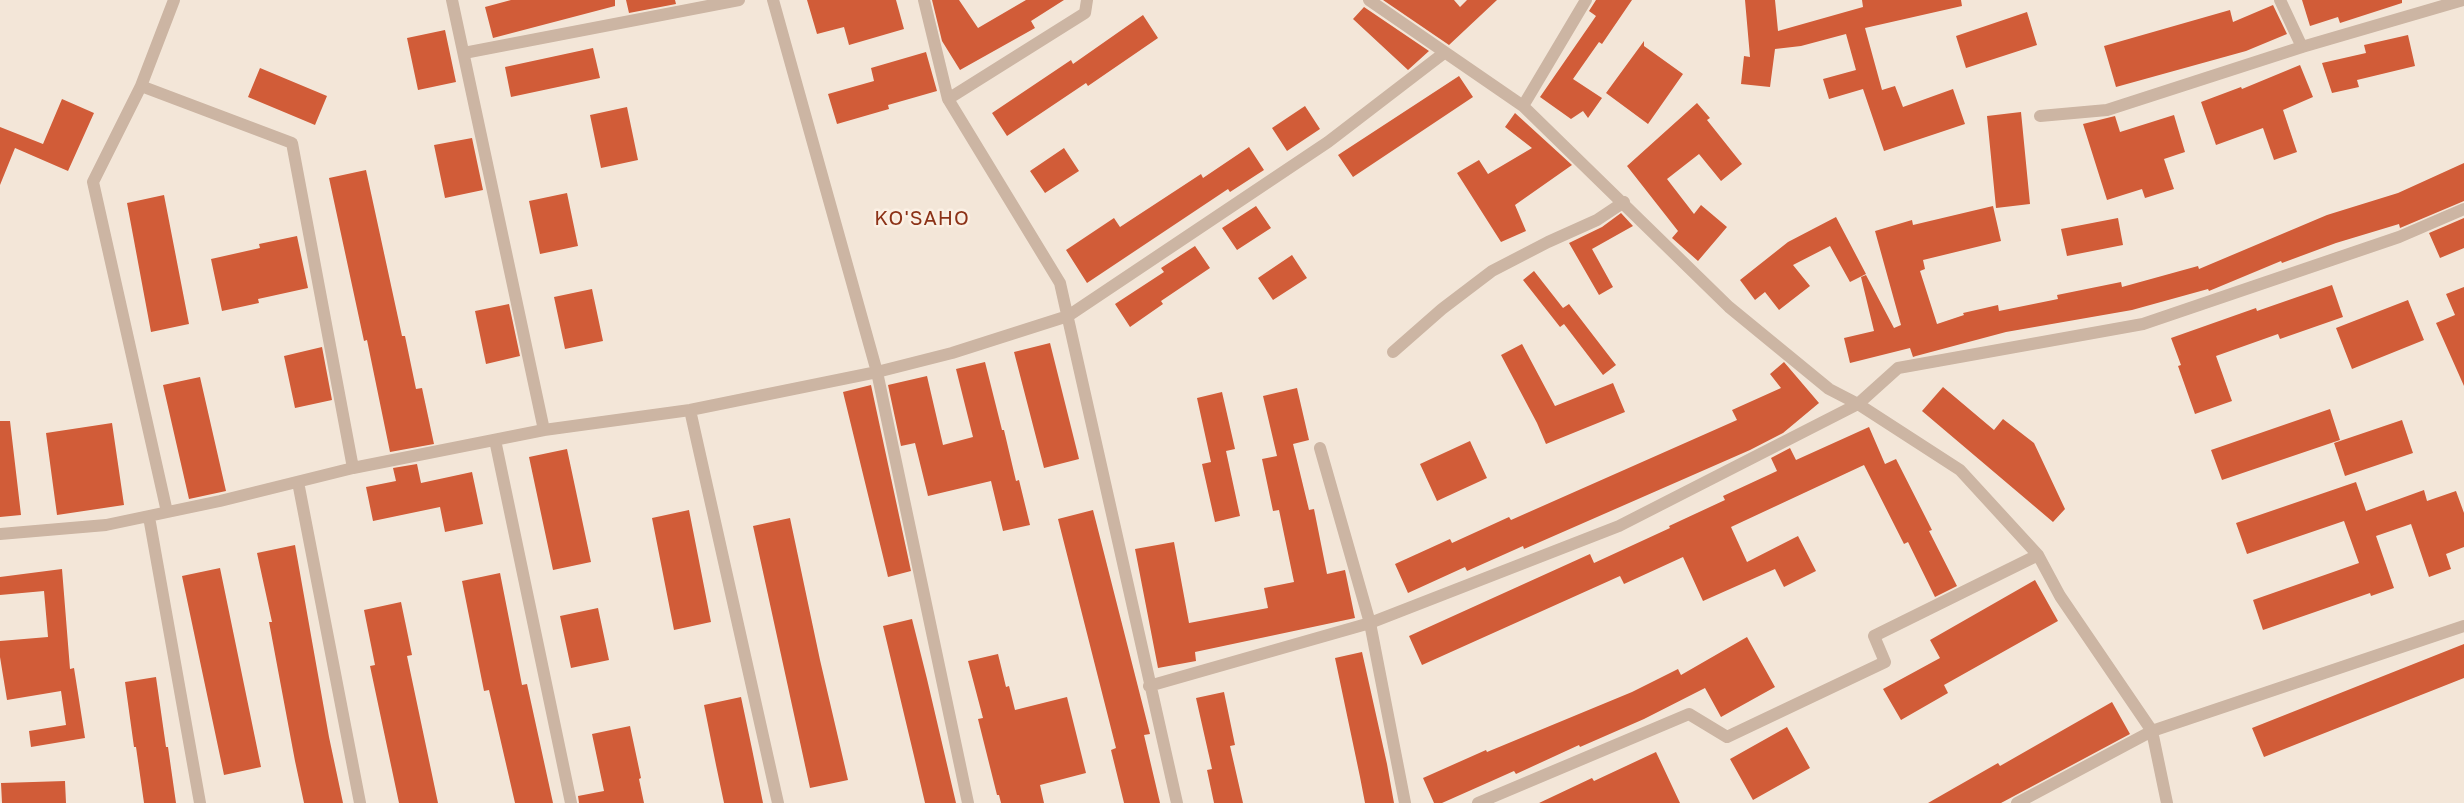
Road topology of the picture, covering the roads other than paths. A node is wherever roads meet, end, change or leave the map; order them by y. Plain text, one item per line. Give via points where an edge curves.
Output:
1 (174, 0) edge
2 (452, 0) edge
3 (739, 0) edge
4 (773, 0) edge
5 (924, 0) edge
6 (1087, 0) edge
7 (1369, 0) edge
8 (1586, 0) edge
9 (2280, 0) edge
10 (2463, 0) edge
11 (2302, 47) junction
12 (464, 53) junction
13 (1444, 53) junction
14 (141, 86) junction
15 (948, 99) junction
16 (1523, 106) junction
17 (2040, 116) dead end
18 (1624, 202) junction
19 (2464, 209) edge
20 (1068, 316) junction
21 (1393, 352) dead end
22 (877, 372) junction
23 (1858, 404) junction
24 (690, 410) junction
25 (544, 430) junction
26 (495, 440) junction
27 (1320, 448) dead end
28 (353, 468) junction
29 (298, 482) junction
30 (167, 512) junction
31 (149, 517) junction
32 (0, 534) edge
33 (2038, 555) junction
34 (1370, 623) junction
35 (2464, 626) edge
36 (1149, 686) junction
37 (2152, 731) junction
38 (200, 803) edge
39 (360, 803) edge
40 (571, 803) edge
41 (778, 803) edge
42 (968, 803) edge
43 (1177, 803) edge
44 (1405, 803) edge
45 (1478, 803) edge
46 (2017, 803) edge
47 (2167, 803) edge

1 - 14 street
2 - 12 street
3 - 12 street
4 - 22 street
5 - 15 street
6 - 15 street via 1085,13
7 - 13 street
8 - 16 street
9 - 11 street
10 - 11 street
11 - 17 street via 2107,110
12 - 25 street
13 - 16 street
13 - 20 street via 1328,142
14 - 28 street via 292,143
14 - 30 street via 93,182
15 - 20 street via 1060,283
16 - 18 street
18 - 21 street via 1597,220 1492,271
18 - 23 street via 1729,307 1829,389
19 - 23 street via 2399,237 2143,324 1898,368
20 - 22 street via 952,354
20 - 36 street
22 - 24 street
22 - 42 street
23 - 33 street via 1960,470
23 - 34 street via 1619,526
24 - 25 street
24 - 41 street
25 - 26 street
26 - 28 street
26 - 40 street
27 - 34 street
28 - 29 street
29 - 30 street
29 - 39 street
30 - 31 street
31 - 32 street via 106,525
31 - 38 street
33 - 37 street via 2060,596
33 - 45 street via 1874,636 1885,662 1727,736 1689,714
34 - 36 street
34 - 44 street
35 - 37 street
36 - 43 street
37 - 46 street
37 - 47 street

